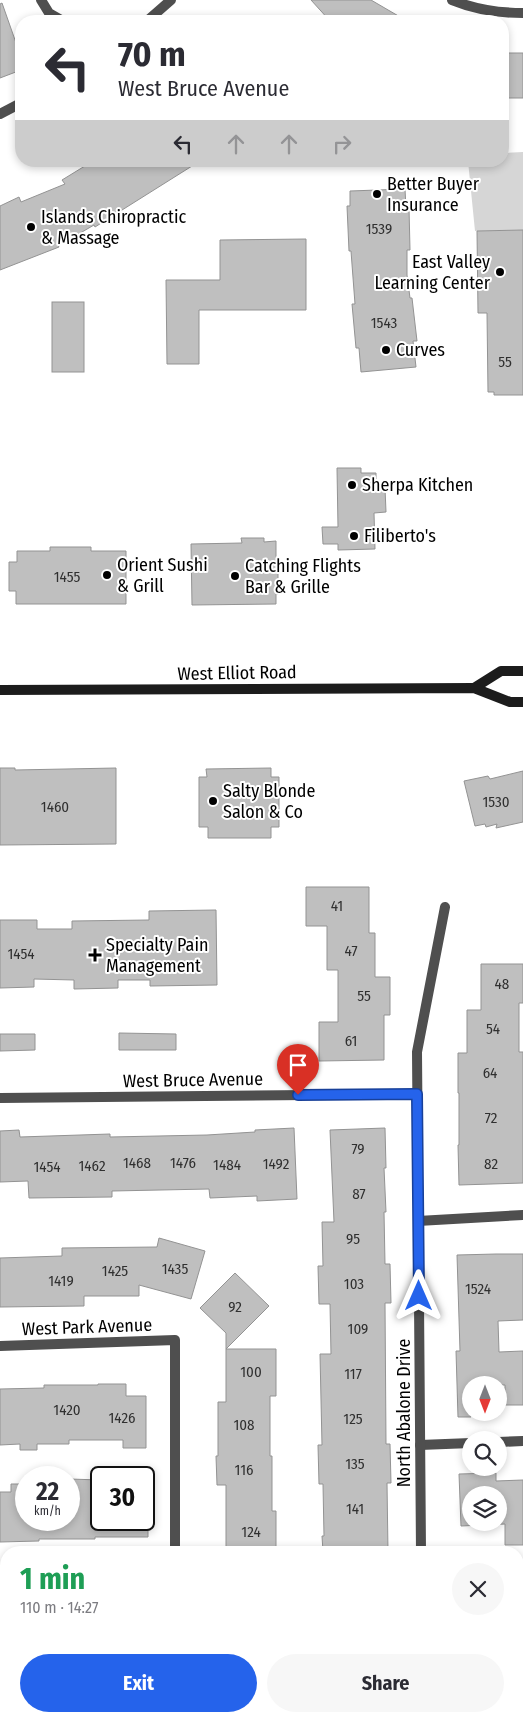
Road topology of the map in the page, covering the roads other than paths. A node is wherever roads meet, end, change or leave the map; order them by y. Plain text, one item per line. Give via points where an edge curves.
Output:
1 (41, 0) edge
2 (171, 0) edge
3 (452, 0) edge
4 (523, 13) edge
5 (48, 15) edge
6 (154, 15) edge
7 (15, 106) edge
8 (0, 114) edge
9 (523, 671) edge
10 (474, 688) junction
11 (0, 690) edge
12 (523, 702) edge
13 (446, 908) dead end
14 (417, 1094) junction
15 (0, 1098) edge
16 (523, 1215) edge
17 (418, 1221) junction
18 (0, 1346) edge
19 (523, 1441) edge
20 (507, 1442) edge
21 (462, 1443) edge
22 (420, 1445) junction
23 (174, 1546) edge
24 (421, 1546) edge

1 - 5 street
2 - 6 street
3 - 4 street via 466,6
7 - 8 street
9 - 10 main road via 501,671
10 - 11 main road, West Elliot Road
10 - 12 main road, West Elliot Road via 510,702
13 - 14 street, North Abalone Drive via 417,1052
14 - 15 street, West Bruce Avenue
14 - 17 street, North Abalone Drive
16 - 17 street
17 - 22 street, North Abalone Drive
18 - 23 street, West Park Avenue via 175,1340
19 - 20 street
21 - 22 street
22 - 24 street, North Abalone Drive

